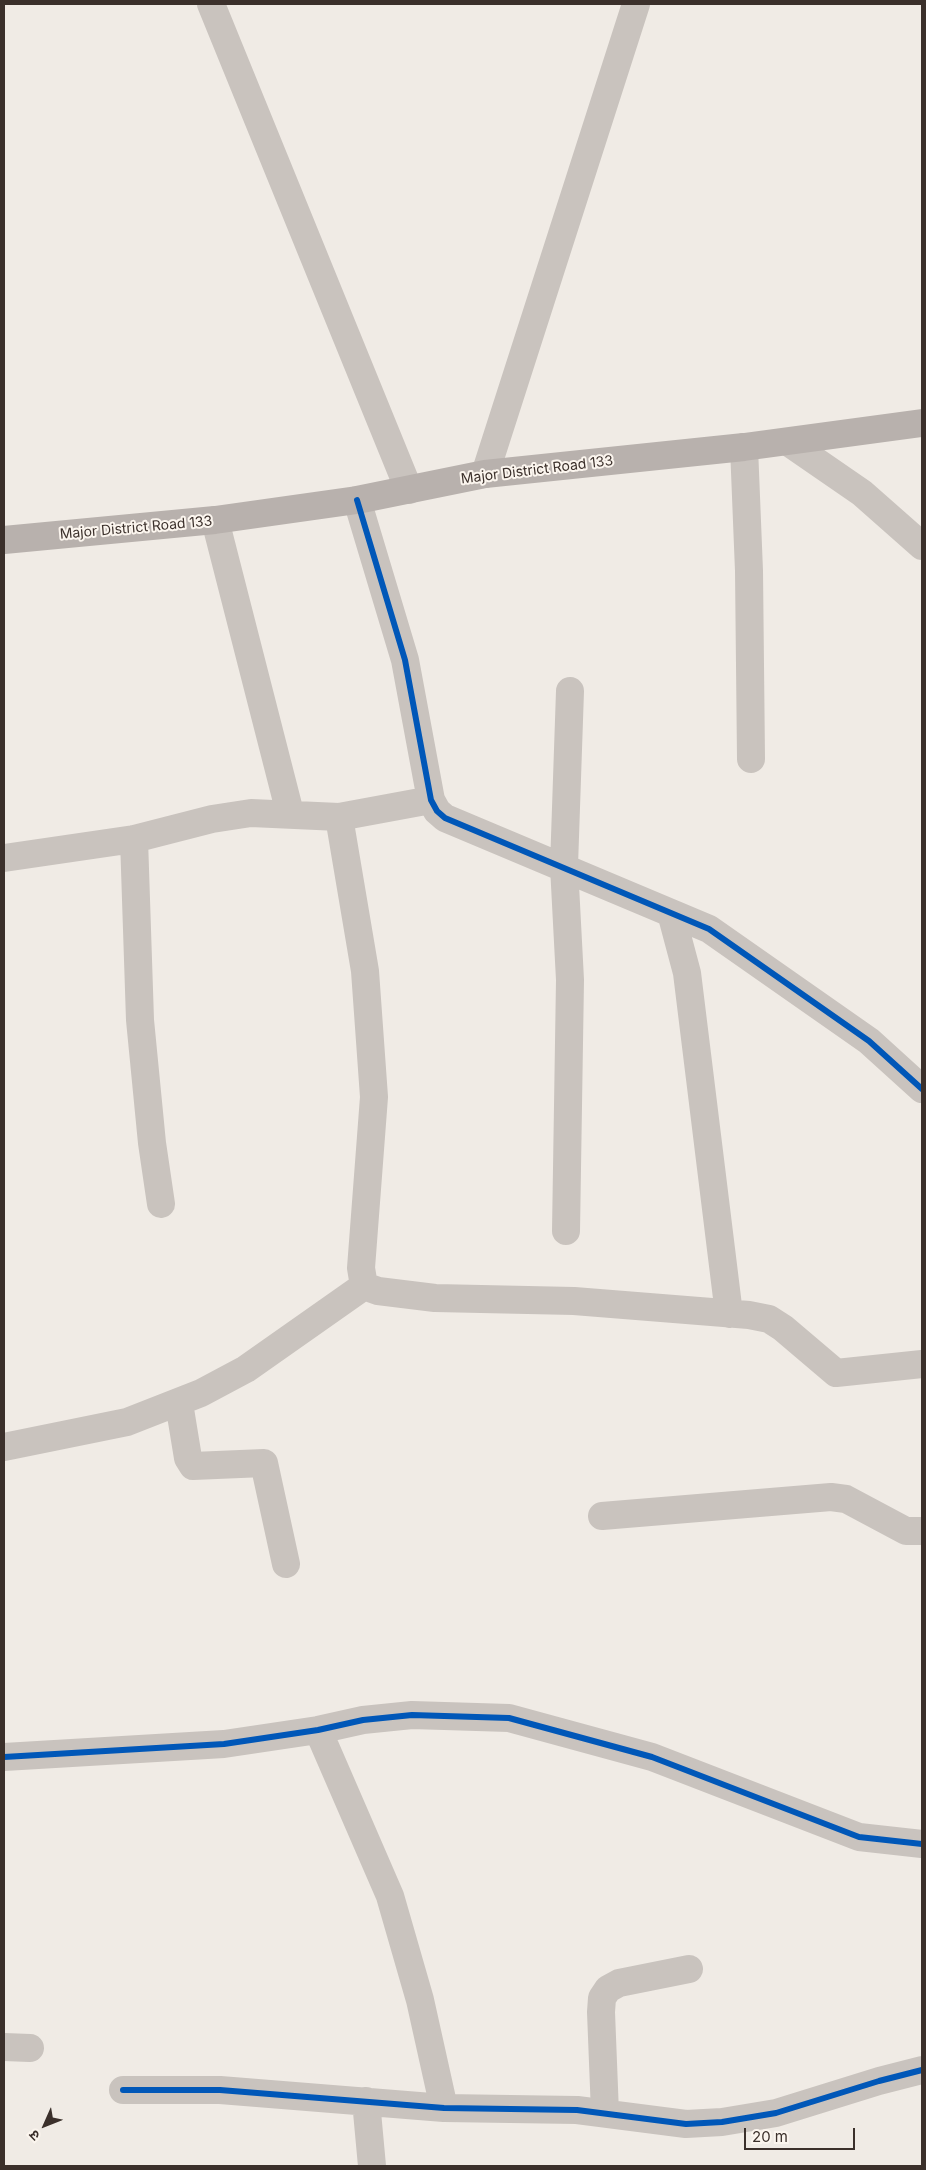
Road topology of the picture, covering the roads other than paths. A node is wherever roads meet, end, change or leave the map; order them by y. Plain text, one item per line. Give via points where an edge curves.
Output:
1 (211, 4) edge
2 (636, 4) edge
3 (922, 423) edge
4 (788, 442) junction
5 (744, 447) junction
6 (485, 474) junction
7 (409, 490) junction
8 (357, 500) junction
9 (214, 520) junction
10 (4, 540) edge
11 (922, 546) edge
12 (570, 691) dead end
13 (751, 759) dead end
14 (431, 800) junction
15 (290, 813) junction
16 (339, 817) junction
17 (134, 839) junction
18 (4, 858) edge
19 (564, 866) junction
20 (671, 912) junction
21 (922, 1089) edge
22 (161, 1204) dead end
23 (566, 1231) dead end
24 (364, 1286) junction
25 (729, 1314) junction
26 (922, 1364) edge
27 (179, 1403) junction
28 (4, 1447) edge
29 (602, 1516) dead end
30 (922, 1531) edge
31 (286, 1564) dead end
32 (318, 1730) junction
33 (4, 1757) edge
34 (922, 1844) edge
35 (689, 1969) dead end
36 (922, 2070) edge
37 (123, 2090) dead end
38 (366, 2101) junction
39 (444, 2108) junction
40 (605, 2113) junction
41 (372, 2166) edge

1 - 7 street
2 - 6 street
3 - 4 main road, Major District Road 133
4 - 5 main road, Major District Road 133
4 - 11 street via 862,493
5 - 6 main road, Major District Road 133
5 - 13 street
6 - 7 main road, Major District Road 133
7 - 8 main road, Major District Road 133
8 - 9 main road, Major District Road 133
8 - 14 street via 406,660
9 - 10 main road, Major District Road 133
9 - 15 street
12 - 19 street
14 - 16 street
14 - 19 street via 445,818
15 - 16 street
15 - 17 street via 251,813 212,819
16 - 24 street via 365,970 374,1097 360,1268
17 - 18 street
17 - 22 street via 140,1020
19 - 20 street
19 - 23 street via 570,980
20 - 21 street via 709,929 861,1035
20 - 25 street via 687,973
24 - 25 street via 378,1291 435,1298 574,1301
24 - 27 street via 246,1369
25 - 26 street via 769,1319 836,1373
27 - 28 street via 127,1422
27 - 31 street via 188,1458 194,1466 264,1463
29 - 30 street via 831,1496 846,1499 906,1531
32 - 33 street via 224,1744
32 - 34 street via 363,1720 412,1715 508,1718 652,1757 859,1837
32 - 39 street via 390,1896 420,2000
35 - 40 street via 619,1983 608,1989 602,1998
36 - 40 street via 879,2080 776,2113 722,2122 686,2124
37 - 38 street via 220,2090
38 - 39 street
38 - 41 street
39 - 40 street

